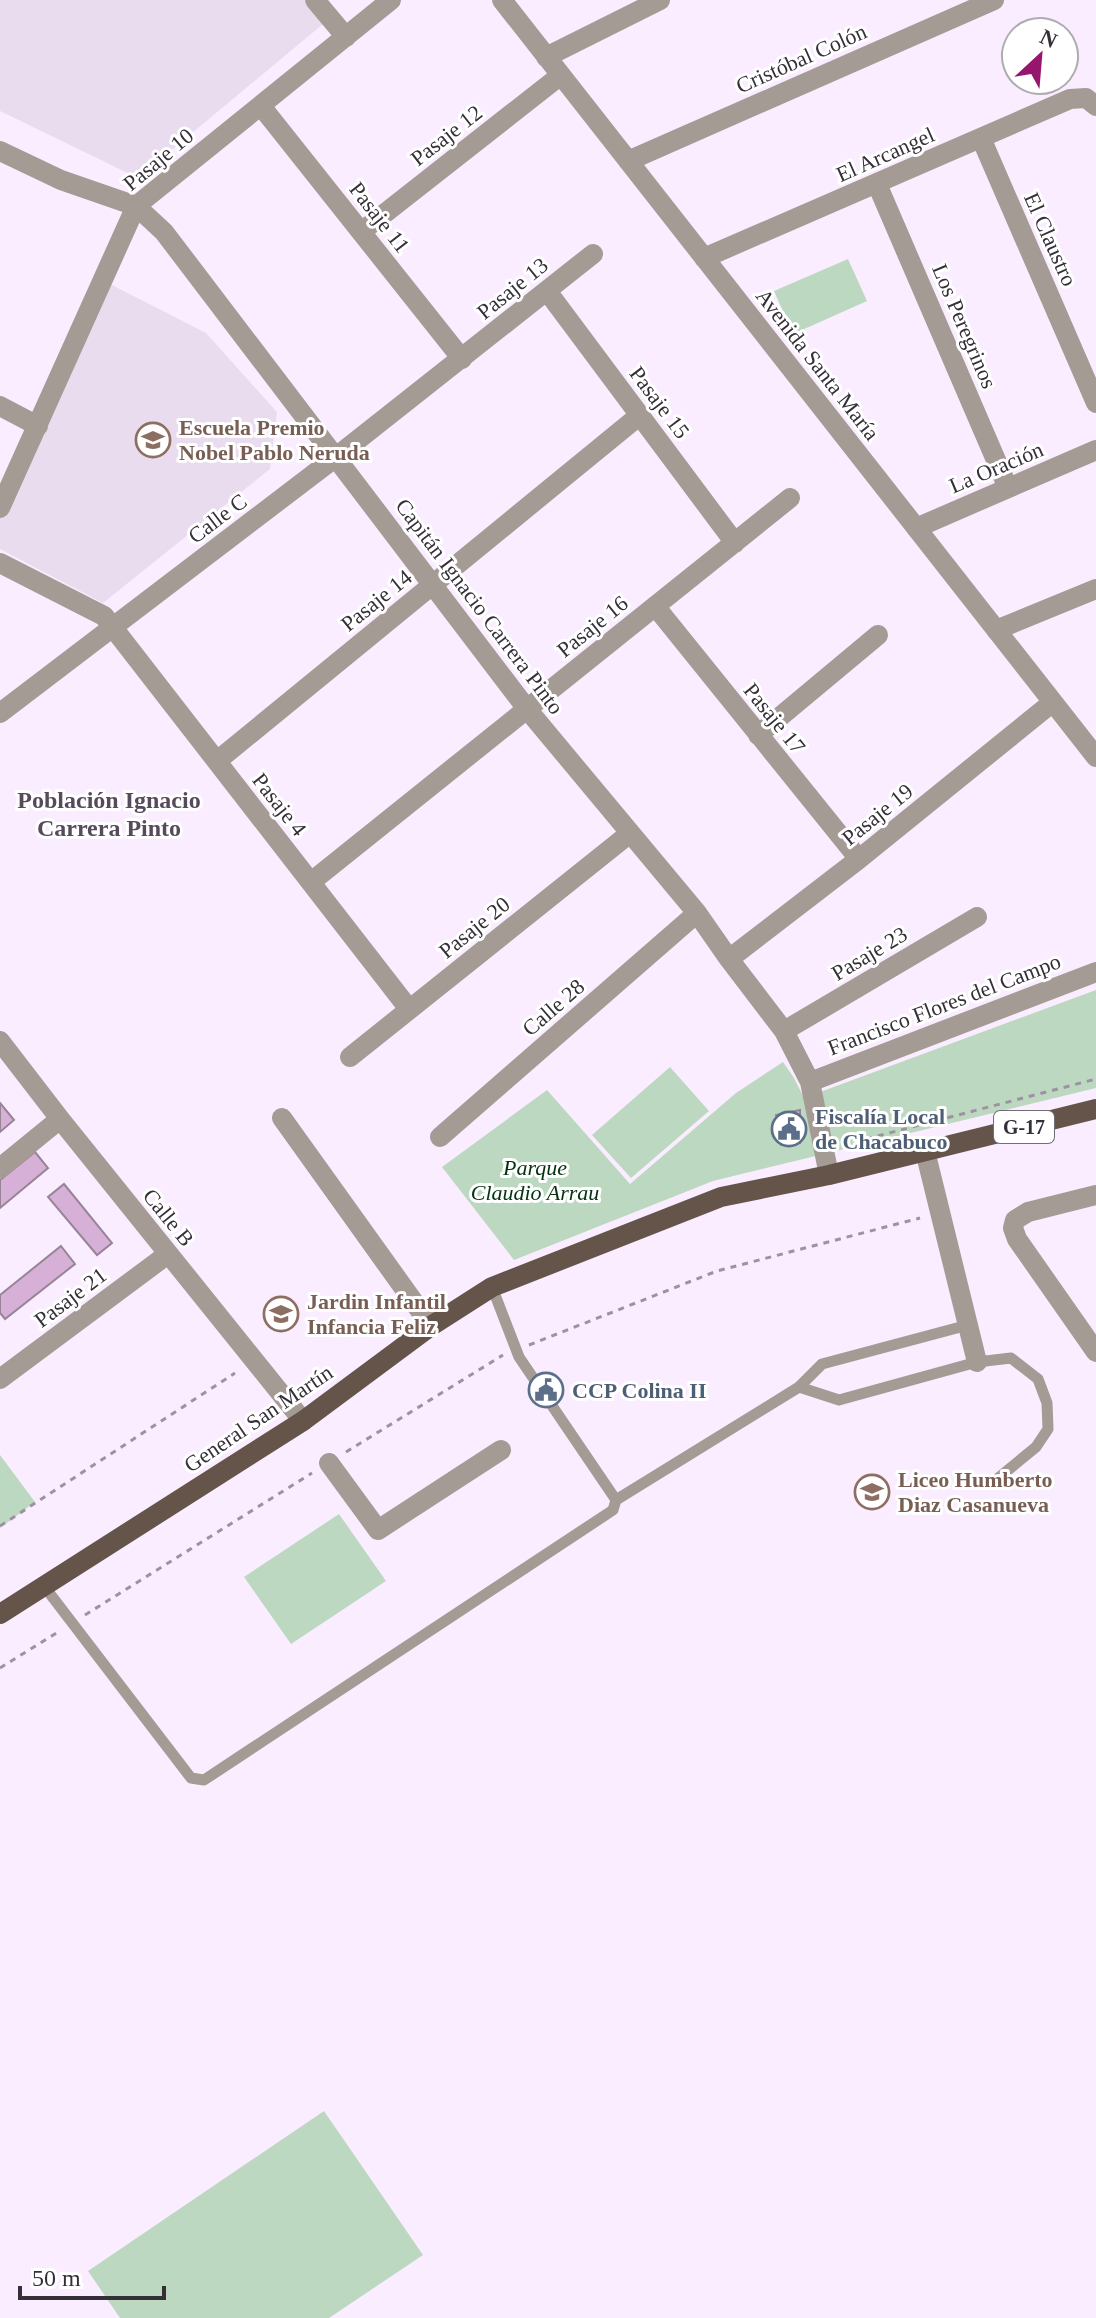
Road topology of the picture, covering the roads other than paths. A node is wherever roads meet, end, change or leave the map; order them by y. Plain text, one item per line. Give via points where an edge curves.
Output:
1 (315, 0) edge
2 (391, 0) edge
3 (502, 0) edge
4 (660, 0) edge
5 (994, 0) edge
6 (346, 37) junction
7 (546, 57) junction
8 (561, 75) junction
9 (1091, 102) edge
10 (261, 106) junction
11 (981, 138) junction
12 (0, 151) edge
13 (628, 161) junction
14 (877, 184) junction
15 (136, 206) junction
16 (361, 232) junction
17 (593, 254) dead end
18 (704, 258) junction
19 (547, 291) junction
20 (462, 359) junction
21 (1096, 403) edge
22 (0, 406) edge
23 (640, 415) junction
24 (38, 426) junction
25 (1096, 450) edge
26 (336, 457) junction
27 (1008, 488) junction
28 (790, 498) dead end
29 (0, 508) edge
30 (916, 528) junction
31 (735, 543) junction
32 (0, 563) edge
33 (432, 585) junction
34 (1096, 589) edge
35 (655, 606) junction
36 (114, 628) junction
37 (996, 630) junction
38 (878, 635) dead end
39 (1053, 702) junction
40 (527, 709) junction
41 (0, 713) edge
42 (758, 735) junction
43 (1096, 757) edge
44 (217, 761) junction
45 (629, 834) junction
46 (859, 859) junction
47 (311, 882) junction
48 (697, 913) junction
49 (977, 917) dead end
50 (729, 959) junction
51 (1096, 972) edge
52 (409, 1009) junction
53 (784, 1031) junction
54 (0, 1041) edge
55 (350, 1057) dead end
56 (810, 1082) junction
57 (1096, 1109) edge
58 (282, 1118) dead end
59 (60, 1119) junction
60 (440, 1137) dead end
61 (925, 1151) junction
62 (0, 1168) edge
63 (829, 1175) junction
64 (1096, 1195) edge
65 (168, 1254) junction
66 (492, 1287) junction
67 (968, 1325) junction
68 (431, 1326) junction
69 (1096, 1352) edge
70 (977, 1362) junction
71 (0, 1379) edge
72 (799, 1387) junction
73 (303, 1421) junction
74 (501, 1450) dead end
75 (329, 1463) road end
76 (991, 1484) dead end
77 (616, 1500) junction
78 (44, 1586) junction
79 (0, 1614) edge

1 - 6 street
2 - 6 street, Pasaje 10
3 - 7 street, Avenida Santa María
4 - 7 street
5 - 13 street, Cristóbal Colón
6 - 10 street, Pasaje 10
7 - 8 street, Avenida Santa María
8 - 13 street, Avenida Santa María
8 - 16 street, Pasaje 12
9 - 11 street, El Arcangel via 1070,99
10 - 15 street, Pasaje 10
10 - 16 street, Pasaje 11
11 - 14 street, El Arcangel
11 - 21 street, El Claustro
12 - 15 street, Capitán Ignacio Carrera Pinto via 61,180
13 - 18 street, Avenida Santa María
14 - 18 street, El Arcangel
14 - 27 street, Los Peregrinos
15 - 24 street, Pasaje 10
15 - 26 street, Capitán Ignacio Carrera Pinto via 164,232
16 - 20 street, Pasaje 11
17 - 19 street, Pasaje 13
18 - 30 street, Avenida Santa María
19 - 20 street, Pasaje 13
19 - 23 street, Pasaje 15
20 - 26 street, Calle C
22 - 24 street
23 - 31 street, Pasaje 15
23 - 33 street, Pasaje 14
24 - 29 street, Pasaje 10
25 - 27 street, La Oración
26 - 33 street, Capitán Ignacio Carrera Pinto
26 - 36 street, Calle C
27 - 30 street, La Oración
28 - 31 street, Pasaje 16
30 - 37 street, Avenida Santa María
31 - 35 street, Pasaje 16
32 - 36 street, Pasaje 4 via 104,616
33 - 40 street, Capitán Ignacio Carrera Pinto
33 - 44 street, Pasaje 14
34 - 37 street
35 - 40 street, Pasaje 16
35 - 42 street, Pasaje 17
36 - 41 street, Calle C
36 - 44 street, Pasaje 4
37 - 39 street, Avenida Santa María
38 - 42 street
39 - 43 street, Avenida Santa María
39 - 46 street, Pasaje 19
40 - 45 street, Capitán Ignacio Carrera Pinto
40 - 47 street, Pasaje 16
42 - 46 street, Pasaje 17
44 - 47 street, Pasaje 4
45 - 48 street, Capitán Ignacio Carrera Pinto
45 - 52 street, Pasaje 20
46 - 50 street, Pasaje 19
47 - 52 street, Pasaje 4
48 - 50 street, Capitán Ignacio Carrera Pinto
48 - 60 street, Calle 28
49 - 53 street, Pasaje 23
50 - 53 street, Capitán Ignacio Carrera Pinto
51 - 56 street, Francisco Flores del Campo
52 - 55 street, Pasaje 20
53 - 56 street, Capitán Ignacio Carrera Pinto
54 - 59 street, Calle B
56 - 63 street, Capitán Ignacio Carrera Pinto
57 - 61 main road, General San Martín / G-17
58 - 68 street
59 - 62 street
59 - 65 street, Calle B
61 - 63 main road, General San Martín / G-17
61 - 67 street
63 - 66 main road, General San Martín / G-17 via 721,1197
64 - 69 street via 1028,1212 1015,1220 1013,1228
65 - 71 street, Pasaje 21
65 - 73 street, Calle B
66 - 68 main road, General San Martín / G-17
66 - 77 lane via 519,1357
67 - 70 street
67 - 72 lane via 822,1364
68 - 73 main road, General San Martín / G-17
70 - 72 lane via 839,1400
70 - 76 lane via 1011,1358 1038,1379 1047,1403 1048,1429 1036,1447
72 - 77 lane
73 - 78 main road, General San Martín / G-17
74 - 75 street via 378,1530
77 - 78 lane via 613,1510 204,1780 191,1778
78 - 79 main road, General San Martín / G-17

